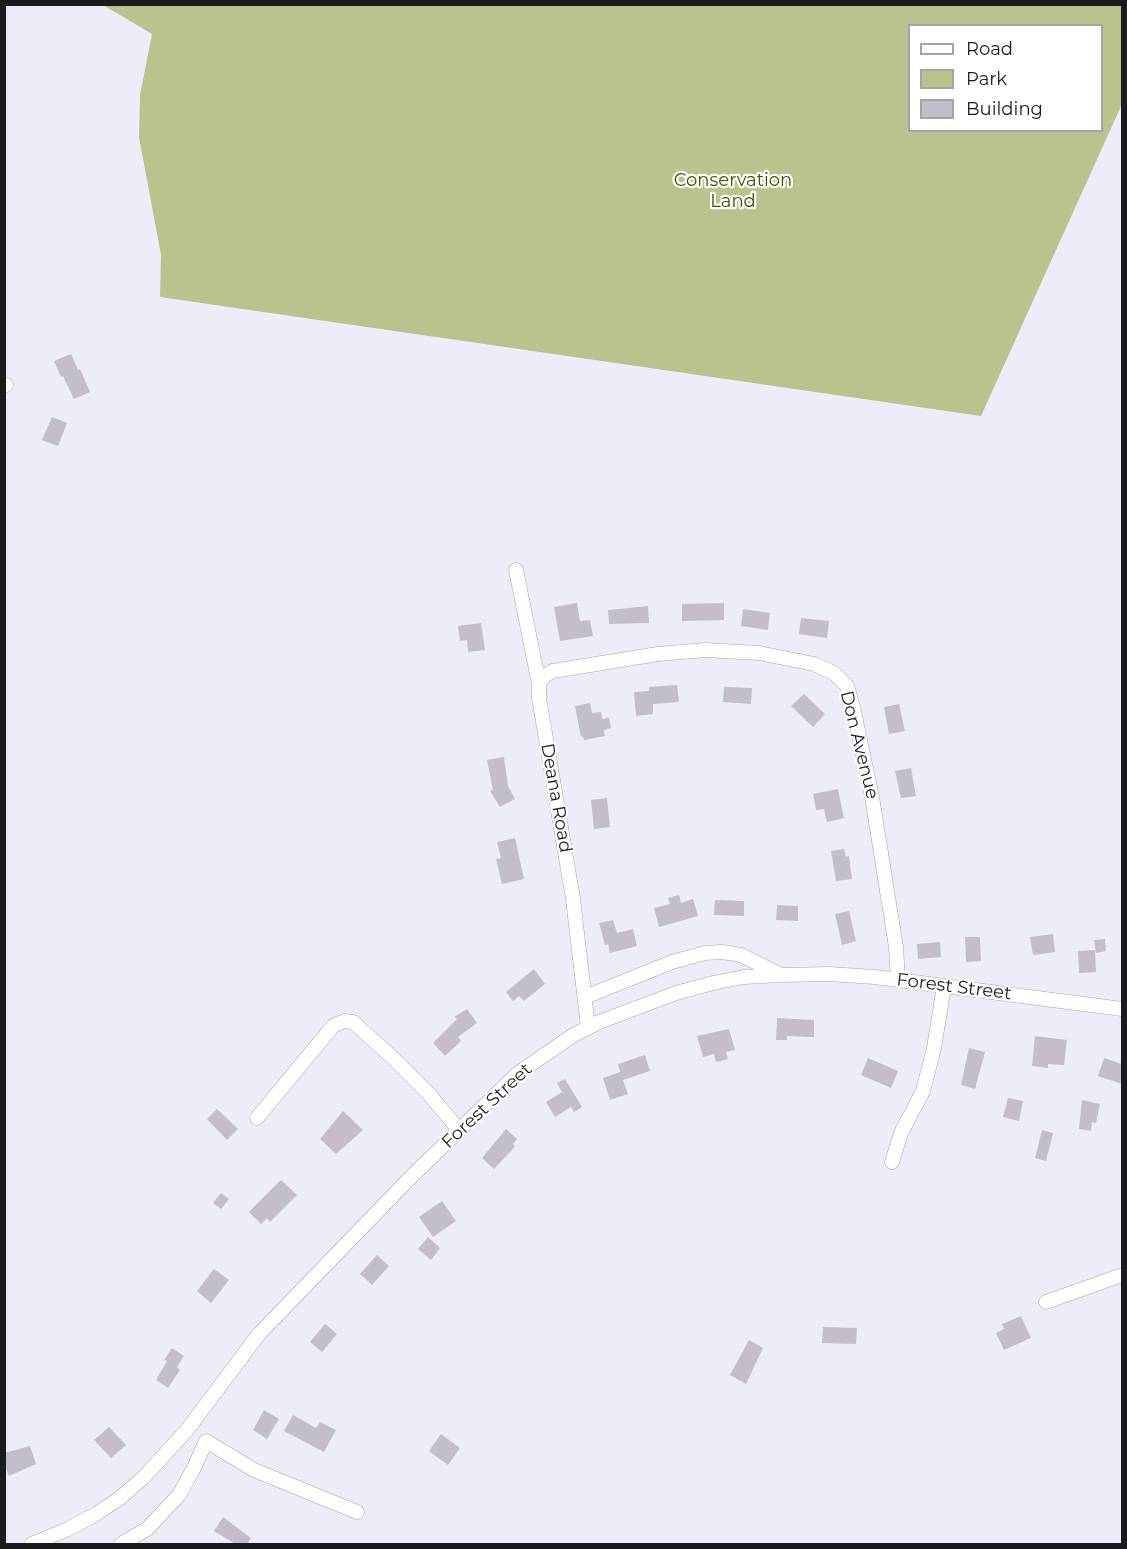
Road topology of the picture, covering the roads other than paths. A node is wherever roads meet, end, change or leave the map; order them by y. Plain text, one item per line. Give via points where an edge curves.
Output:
1 (516, 570) dead end
2 (539, 684) junction
3 (781, 975) junction
4 (898, 980) junction
5 (944, 986) junction
6 (585, 996) junction
7 (1122, 1009) edge
8 (588, 1027) junction
9 (257, 1118) dead end
10 (459, 1130) junction
11 (892, 1162) dead end
12 (1122, 1275) edge
13 (1046, 1302) dead end
14 (187, 1430) junction
15 (206, 1441) junction
16 (357, 1512) dead end
17 (53, 1541) edge
18 (32, 1545) edge
19 (121, 1545) edge

1 - 2 street, Deana Road
2 - 4 street, Don Avenue via 544,676 560,670 705,650 770,655 814,664 834,673 847,686 872,797
2 - 6 street, Deana Road
3 - 4 street, Forest Street via 829,974
3 - 6 street via 741,955 705,953
3 - 8 street, Forest Street via 744,977 676,993
4 - 5 street, Forest Street
5 - 7 street, Forest Street
5 - 11 street via 923,1091 901,1133
6 - 8 street, Deana Road
8 - 10 street, Forest Street via 517,1074
9 - 10 street via 333,1026 344,1021 353,1022 393,1058
10 - 14 street, Forest Street via 259,1334
12 - 13 street
14 - 15 street
14 - 17 street, Forest Street via 120,1498
15 - 16 street via 254,1470
15 - 19 street via 179,1495 147,1529
17 - 18 street, Forest Street

